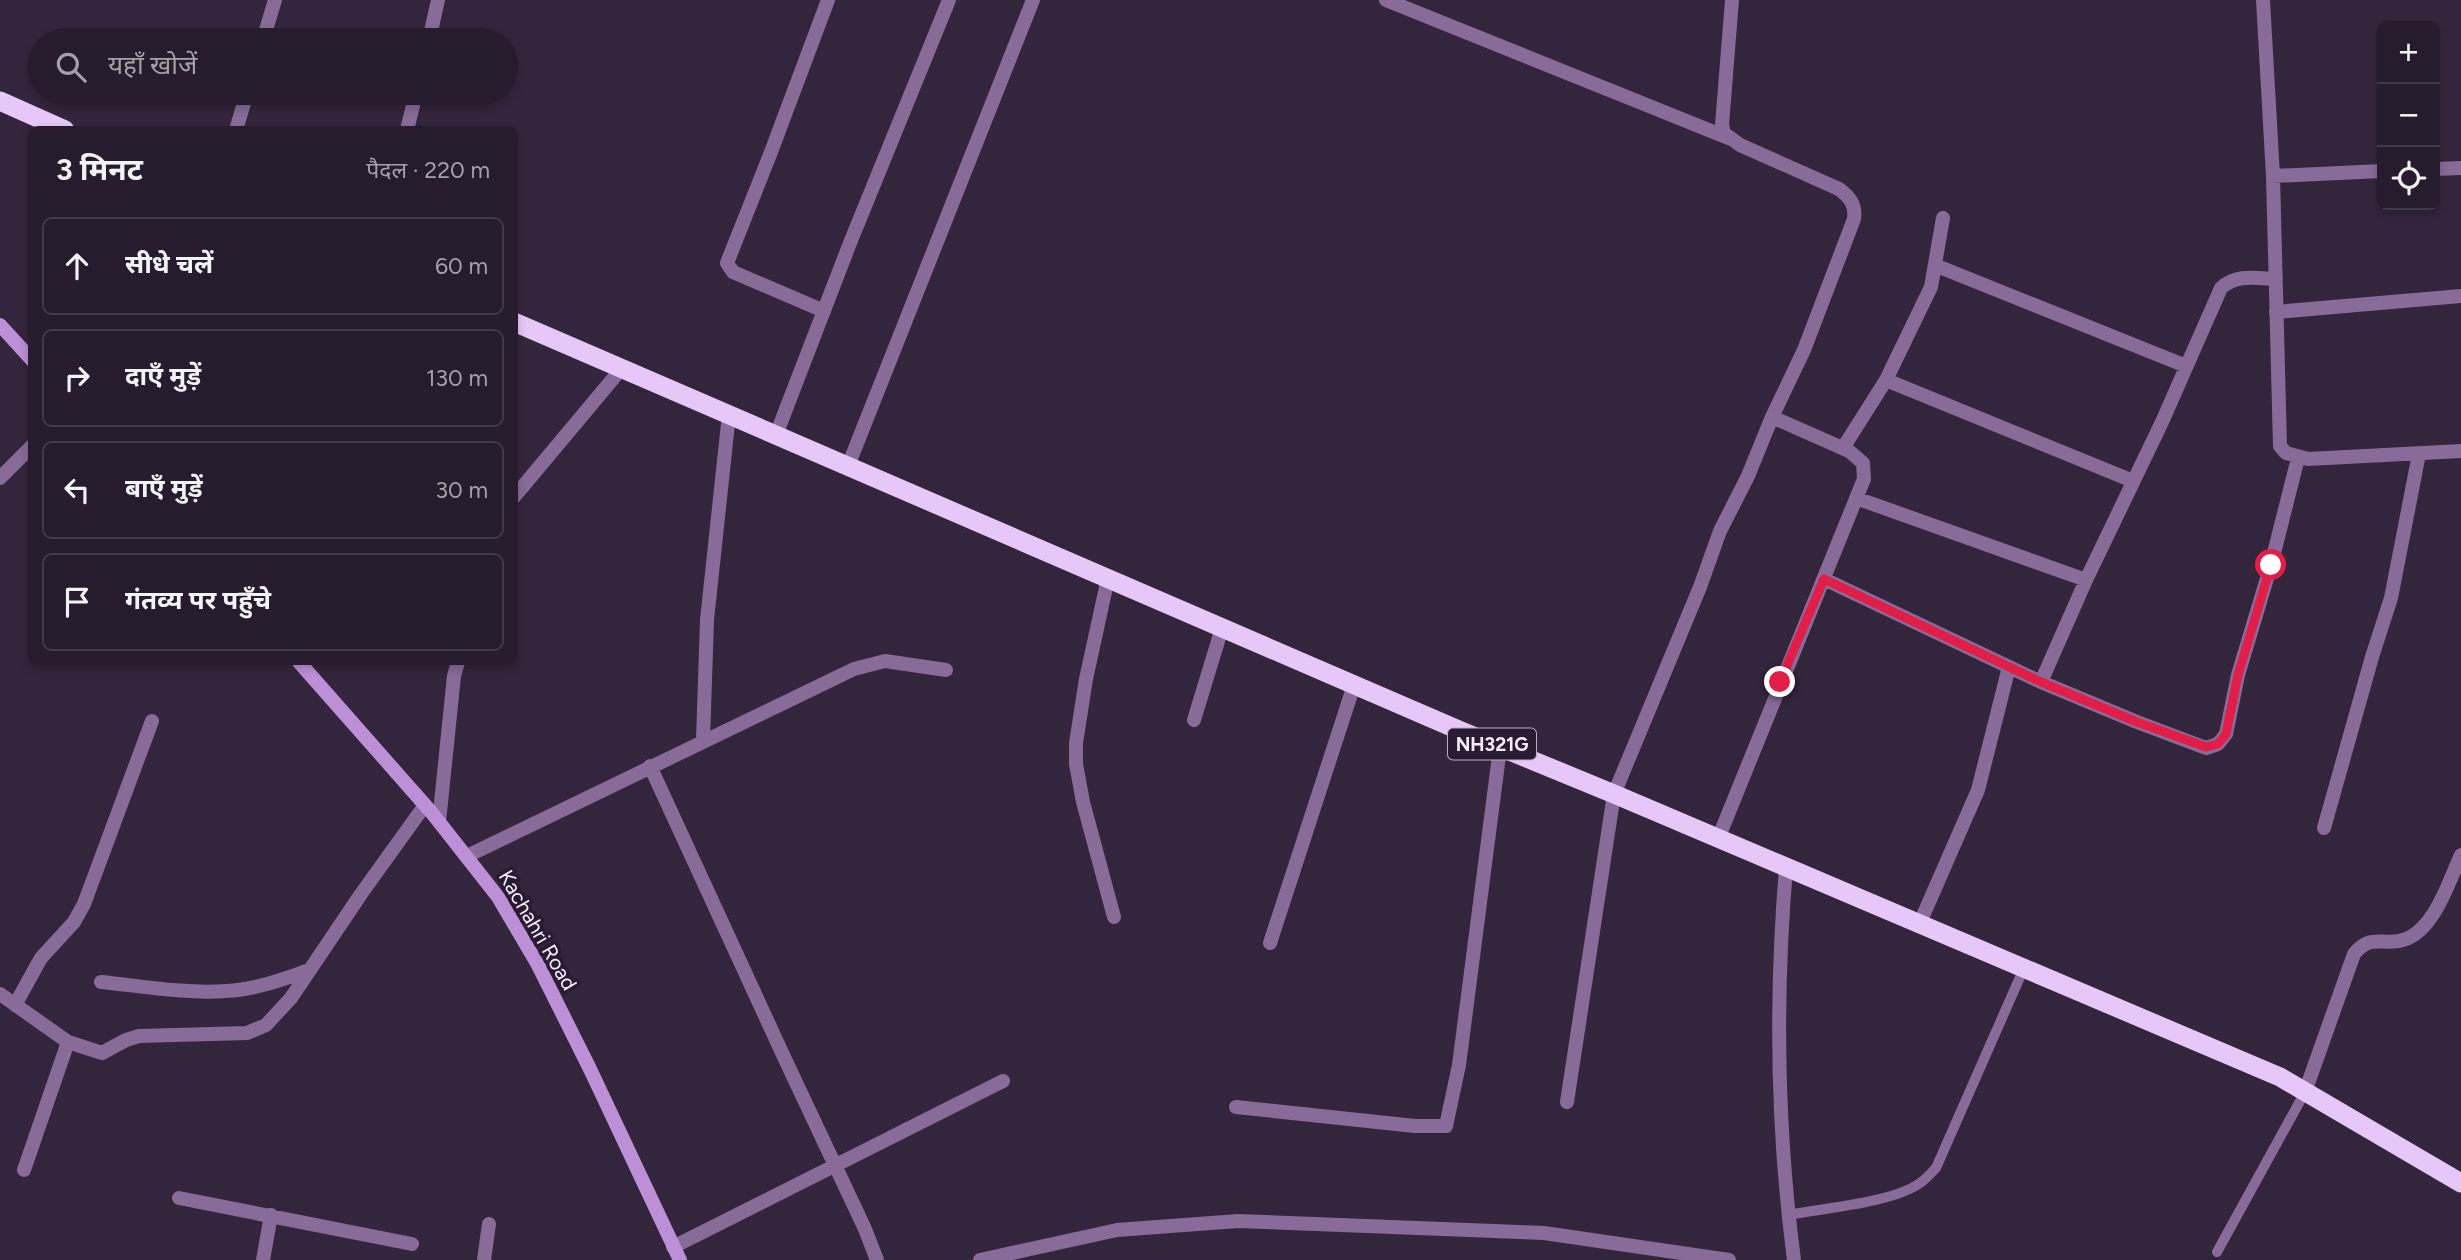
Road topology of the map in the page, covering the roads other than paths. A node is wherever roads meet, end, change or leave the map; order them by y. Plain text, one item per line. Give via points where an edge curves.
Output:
1 (275, 0) edge
2 (438, 0) edge
3 (828, 0) edge
4 (949, 0) edge
5 (1034, 0) edge
6 (1386, 0) edge
7 (1732, 0) edge
8 (2263, 0) edge
9 (267, 28) edge
10 (432, 28) edge
11 (0, 102) edge
12 (243, 105) edge
13 (413, 105) edge
14 (56, 126) edge
15 (237, 126) edge
16 (408, 126) edge
17 (1731, 139) junction
18 (2461, 168) edge
19 (2440, 169) edge
20 (2377, 171) edge
21 (2273, 176) junction
22 (1943, 218) dead end
23 (1937, 266) junction
24 (2275, 279) junction
25 (2461, 296) edge
26 (824, 311) junction
27 (2276, 312) junction
28 (518, 324) edge
29 (0, 325) edge
30 (28, 356) edge
31 (2186, 366) junction
32 (622, 368) junction
33 (1886, 380) junction
34 (729, 414) junction
35 (1772, 417) junction
36 (776, 435) junction
37 (1843, 448) junction
38 (28, 450) edge
39 (2461, 451) edge
40 (2418, 454) junction
41 (2298, 458) junction
42 (848, 466) junction
43 (0, 478) edge
44 (2133, 481) junction
45 (518, 492) edge
46 (1856, 498) junction
47 (1108, 578) junction
48 (1824, 579) junction
49 (2086, 580) junction
50 (1222, 628) junction
51 (302, 665) edge
52 (457, 665) edge
53 (2009, 667) junction
54 (946, 670) dead end
55 (2041, 682) junction
56 (1354, 685) junction
57 (1194, 720) dead end
58 (152, 721) dead end
59 (703, 740) junction
60 (1500, 747) junction
61 (650, 766) junction
62 (1614, 794) junction
63 (425, 805) junction
64 (439, 822) junction
65 (2324, 828) dead end
66 (1718, 839) junction
67 (2461, 855) edge
68 (467, 856) junction
69 (1786, 869) junction
70 (1114, 917) dead end
71 (1919, 925) junction
72 (1270, 943) dead end
73 (2024, 968) junction
74 (310, 970) junction
75 (101, 982) dead end
76 (0, 994) edge
77 (15, 1005) junction
78 (68, 1042) junction
79 (1003, 1081) dead end
80 (2305, 1092) junction
81 (1567, 1102) dead end
82 (1236, 1107) dead end
83 (834, 1164) junction
84 (24, 1170) dead end
85 (2461, 1183) edge
86 (179, 1198) dead end
87 (271, 1215) junction
88 (1788, 1215) junction
89 (489, 1224) dead end
90 (412, 1244) dead end
91 (2217, 1252) dead end
92 (677, 1253) edge
93 (987, 1259) edge
94 (263, 1260) edge
95 (484, 1260) edge
96 (877, 1260) edge
97 (1729, 1260) edge
98 (1794, 1260) edge

1 - 9 street
2 - 10 street
3 - 26 street via 727,263 733,272
4 - 26 street
5 - 42 street
6 - 17 street
7 - 17 street via 1722,125
8 - 21 street
11 - 14 highway
12 - 15 street
13 - 16 street
17 - 35 street via 1839,189 1855,211 1829,288
18 - 19 street
20 - 21 street
21 - 24 street
22 - 23 street
23 - 31 street
23 - 33 street
24 - 27 street
24 - 31 street via 2238,278 2221,288
25 - 27 street
26 - 36 street
27 - 41 street via 2278,436 2286,453
28 - 32 highway, NH321G
29 - 30 main road
31 - 44 street
32 - 34 highway, NH321G
32 - 45 street
33 - 37 street
33 - 44 street
34 - 36 highway, NH321G
34 - 59 street via 707,620
35 - 37 street
35 - 62 street via 1720,531
36 - 42 highway, NH321G
37 - 46 street via 1858,458 1865,470
38 - 43 street
39 - 40 street
40 - 41 street
40 - 65 street via 2391,598
41 - 55 street via 2226,734 2218,744 2206,747
42 - 47 highway, NH321G
44 - 49 street
46 - 48 street
46 - 49 street
47 - 50 highway, NH321G
47 - 70 street via 1078,720 1076,753 1083,802
48 - 53 street
48 - 66 street
49 - 55 street
50 - 56 highway, NH321G
50 - 57 street
51 - 63 main road, Kachahri Road
52 - 64 street
53 - 55 street
53 - 71 street via 1978,790
54 - 59 street via 910,663 871,663
56 - 60 highway, NH321G
56 - 72 street
58 - 77 street via 84,904 41,958
59 - 61 street
60 - 62 highway, NH321G
60 - 82 street via 1459,1065 1446,1126
61 - 68 street
61 - 83 street
62 - 66 highway, NH321G
62 - 81 street
63 - 64 main road, Kachahri Road
63 - 74 street
64 - 68 main road, Kachahri Road
66 - 69 highway, NH321G
67 - 80 street via 2424,928 2399,941 2370,941 2354,954
68 - 92 main road, Kachahri Road via 498,897 538,965
69 - 71 highway, NH321G
69 - 88 street via 1780,943 1780,1122
71 - 73 highway, NH321G
73 - 80 highway, NH321G via 2280,1077
73 - 88 lane via 1936,1168 1904,1192
74 - 75 street via 227,991
74 - 78 street via 277,1016 257,1030 139,1036 102,1053
76 - 77 street
77 - 78 street
78 - 84 street
79 - 83 street
80 - 85 highway, NH321G
80 - 91 lane
83 - 92 street
83 - 96 street
86 - 87 street
87 - 90 street
87 - 94 street
88 - 98 street
89 - 95 street
93 - 97 street via 1116,1230 1238,1221 1544,1233

